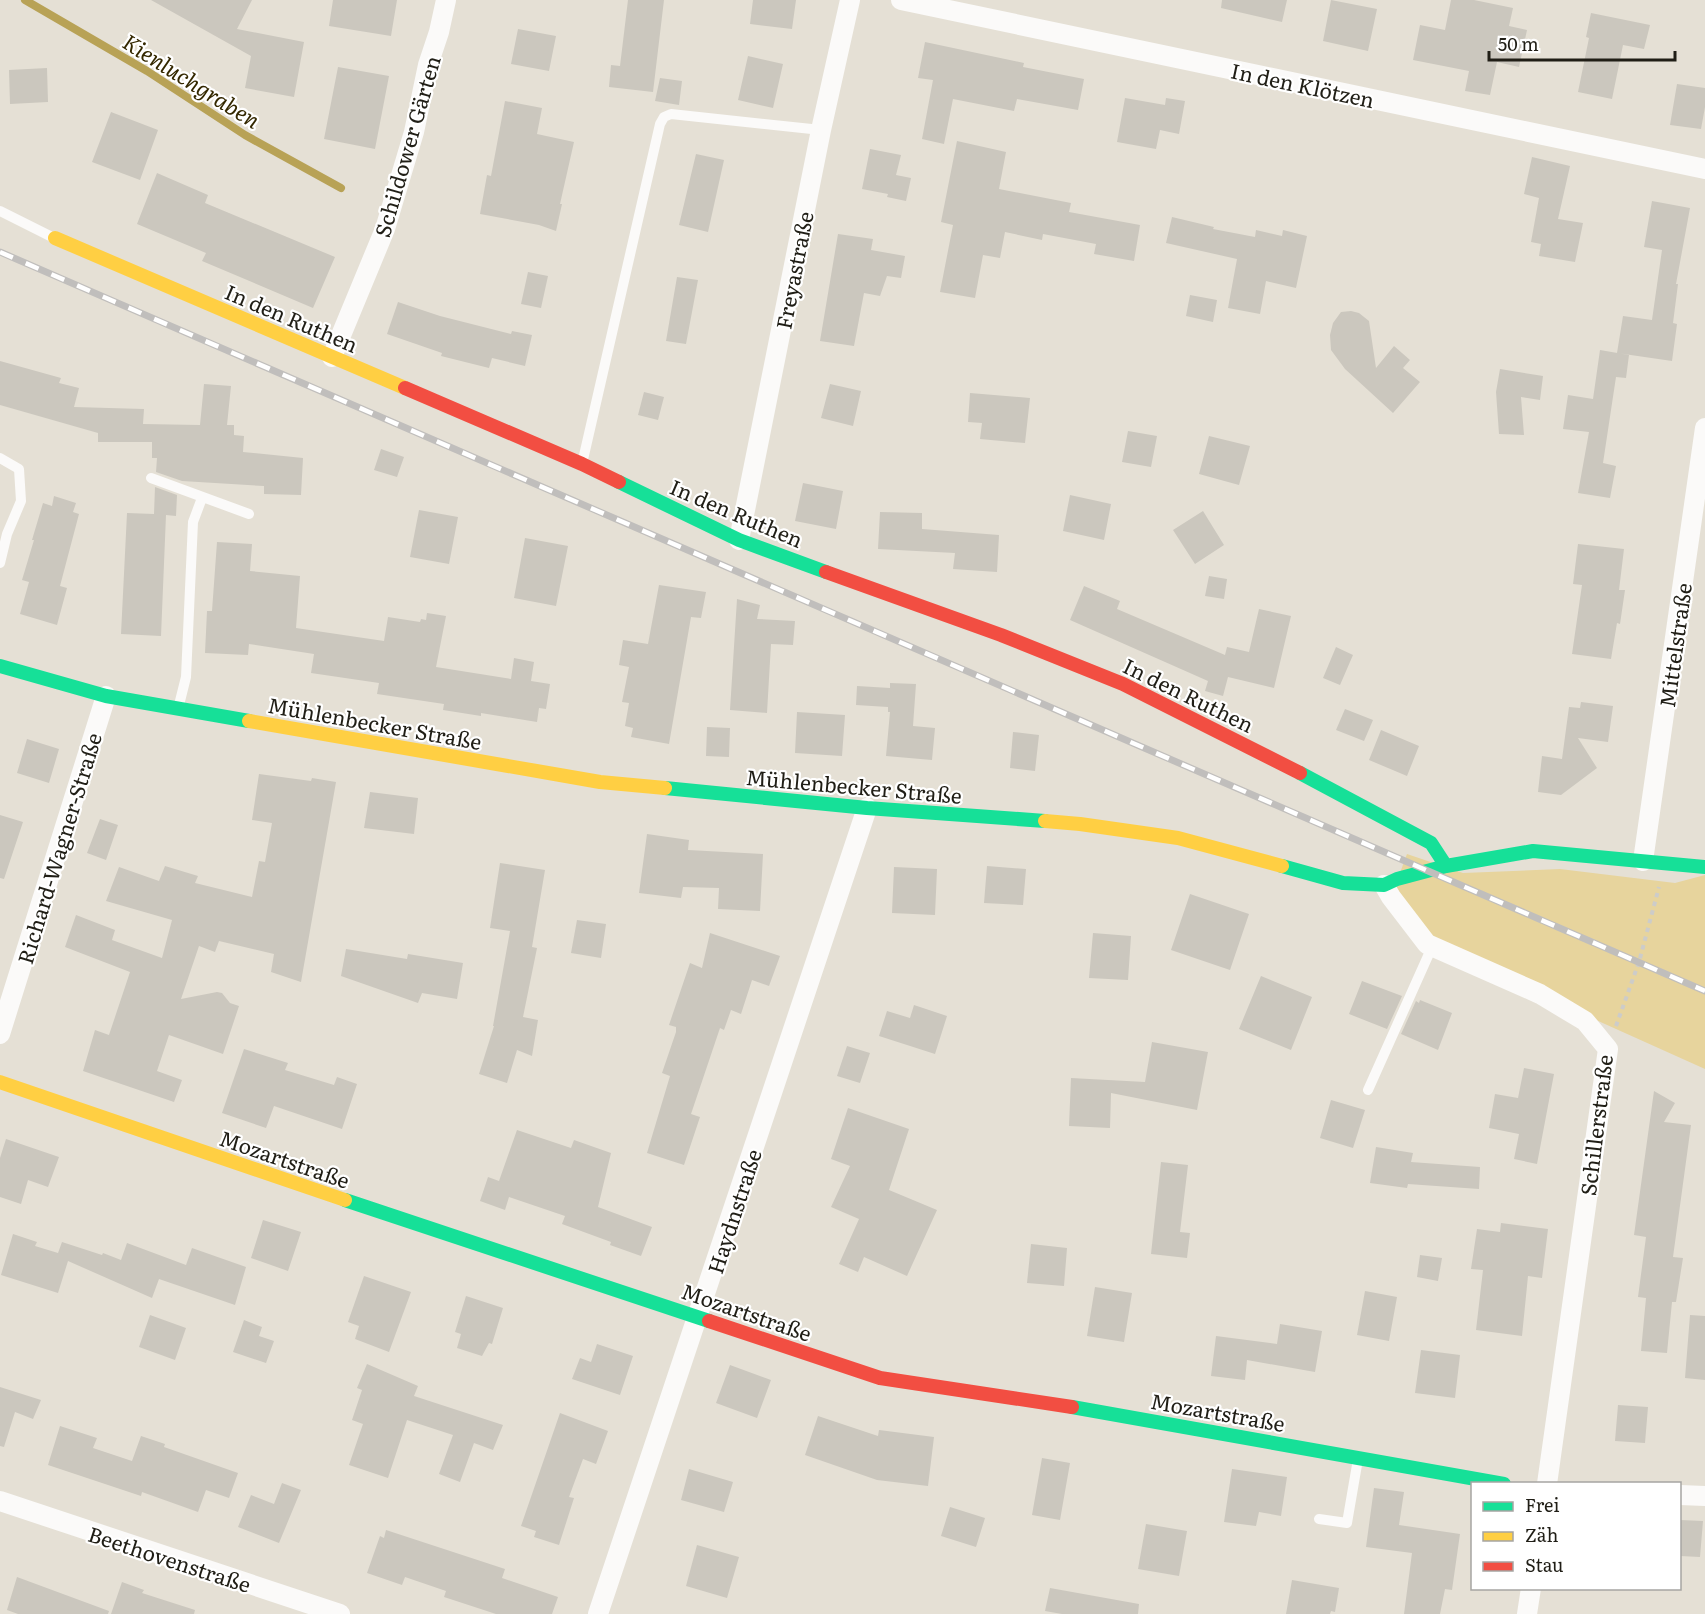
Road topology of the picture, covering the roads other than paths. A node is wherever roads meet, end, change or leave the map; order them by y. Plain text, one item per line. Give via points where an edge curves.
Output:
1 (446, 0) edge
2 (850, 0) edge
3 (901, 0) edge
4 (821, 130) junction
5 (1705, 169) edge
6 (0, 211) edge
7 (55, 238) joint
8 (332, 357) junction
9 (1705, 428) edge
10 (0, 458) edge
11 (582, 464) junction
12 (150, 478) dead end
13 (202, 498) junction
14 (249, 514) dead end
15 (739, 540) junction
16 (0, 563) edge
17 (0, 666) edge
18 (106, 696) junction
19 (178, 709) junction
20 (867, 808) junction
21 (1643, 861) junction
22 (1446, 866) junction
23 (1705, 867) edge
24 (1384, 885) junction
25 (1432, 947) junction
26 (0, 1034) edge
27 (0, 1082) edge
28 (1368, 1090) dead end
29 (698, 1316) junction
30 (1359, 1457) junction
31 (1493, 1482) edge
32 (1546, 1482) edge
33 (1681, 1496) edge
34 (1705, 1496) edge
35 (0, 1501) edge
36 (1319, 1519) dead end
37 (1531, 1590) edge
38 (340, 1614) edge
39 (598, 1614) edge
40 (1527, 1614) edge

1 - 8 street, Schildower Gärten via 385,230
2 - 4 street, Freyastraße
3 - 5 street, In den Klötzen
4 - 11 lane via 671,114 664,117
4 - 15 street, Freyastraße
6 - 7 lane, In den Ruthen
7 - 8 street, In den Ruthen
8 - 11 street, In den Ruthen
9 - 21 street, Mittelstraße
10 - 16 lane via 19,469 21,501
11 - 15 street, In den Ruthen
12 - 13 lane
13 - 14 lane
13 - 19 lane via 194,522 186,677
15 - 22 street, In den Ruthen via 1001,635 1123,684 1431,843
17 - 18 street, Mühlenbecker Straße
18 - 19 street, Mühlenbecker Straße
18 - 26 street, Richard-Wagner-Straße
19 - 20 street, Mühlenbecker Straße via 600,782
20 - 24 street, Mühlenbecker Straße via 1080,824 1178,838 1342,883
20 - 29 street, Haydnstraße
21 - 22 street, Mühlenbecker Straße via 1533,851
21 - 23 street, Mühlenbecker Straße
22 - 24 street, Mühlenbecker Straße
24 - 25 street, Schillerstraße
25 - 28 lane
25 - 32 street, Schillerstraße via 1540,994 1585,1021 1608,1049
27 - 29 street, Mozartstraße
29 - 30 street, Mozartstraße via 880,1378
29 - 39 street, Haydnstraße
30 - 31 street, Mozartstraße
30 - 36 lane via 1347,1522
33 - 34 street
35 - 38 street, Beethovenstraße
37 - 40 street

